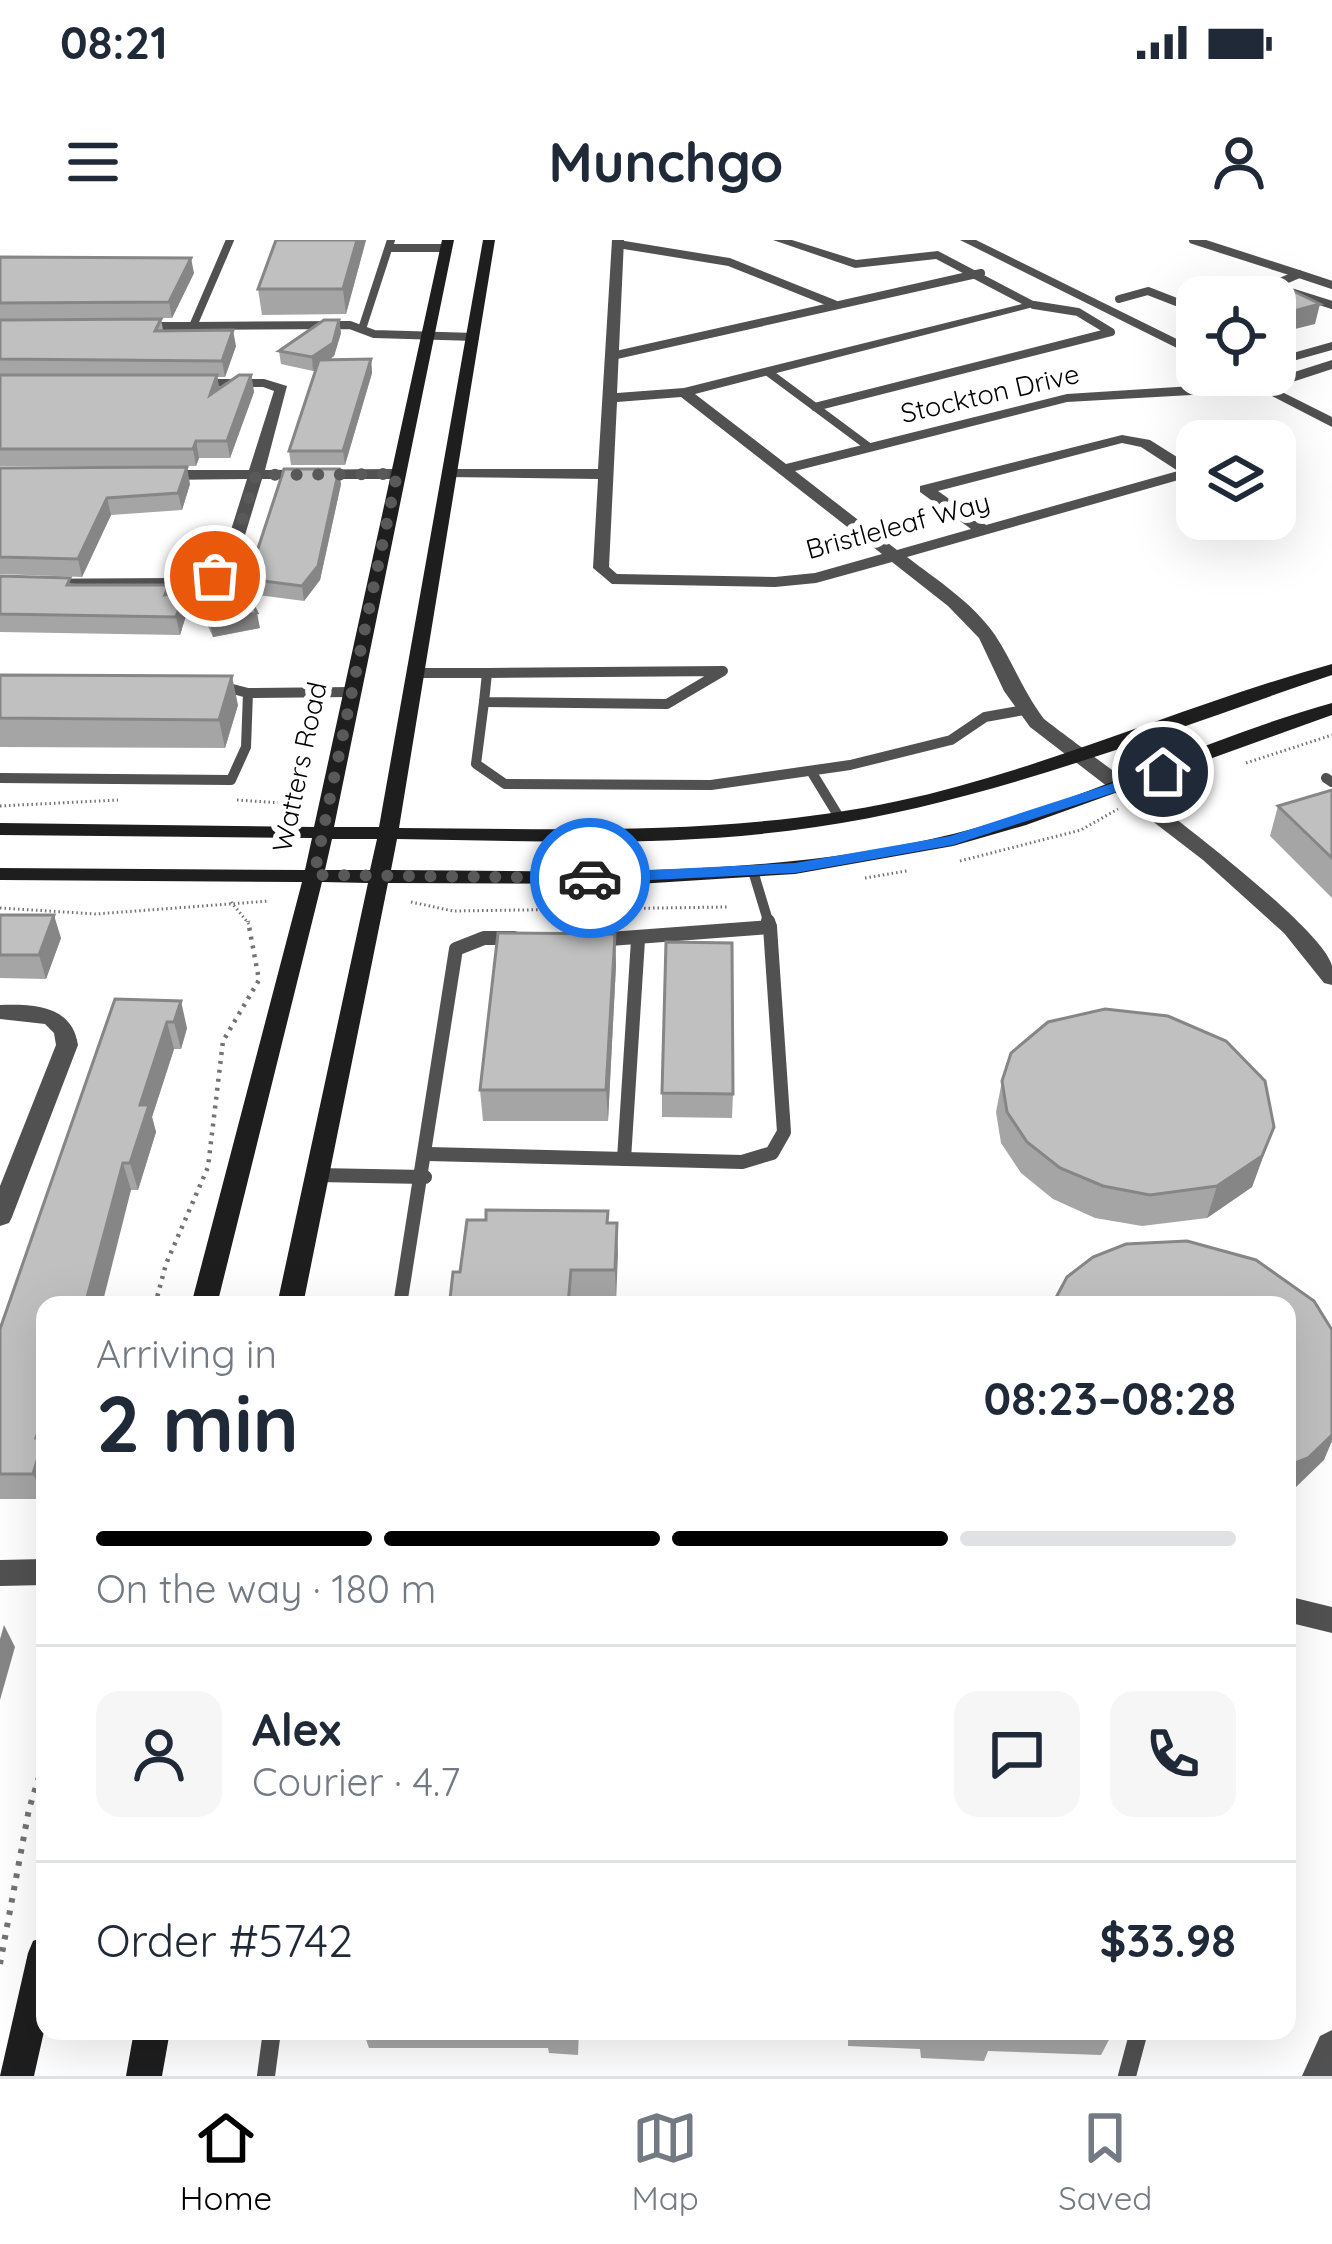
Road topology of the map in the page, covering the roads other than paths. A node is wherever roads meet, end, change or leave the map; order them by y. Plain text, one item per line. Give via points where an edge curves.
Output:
1 (230, 240) edge
2 (489, 240) edge
3 (779, 240) edge
4 (966, 240) edge
5 (995, 240) edge
6 (1193, 240) edge
7 (618, 242) edge
8 (390, 244) edge
9 (447, 244) edge
10 (982, 273) junction
11 (1299, 274) junction
12 (1295, 276) edge
13 (1332, 284) edge
14 (1296, 294) edge
15 (1119, 299) junction
16 (1176, 302) edge
17 (834, 304) junction
18 (1034, 305) junction
19 (1332, 305) edge
20 (129, 326) edge
21 (193, 326) junction
22 (1176, 328) edge
23 (362, 329) junction
24 (425, 337) junction
25 (475, 337) junction
26 (1176, 344) edge
27 (1332, 346) edge
28 (612, 356) junction
29 (1296, 356) edge
30 (1332, 364) edge
31 (768, 372) junction
32 (1296, 374) edge
33 (176, 383) edge
34 (1176, 391) edge
35 (1296, 391) edge
36 (684, 392) junction
37 (1293, 396) edge
38 (610, 398) junction
39 (1332, 405) edge
40 (815, 406) junction
41 (1332, 423) edge
42 (869, 447) junction
43 (783, 469) junction
44 (397, 474) junction
45 (450, 474) junction
46 (606, 474) junction
47 (140, 475) edge
48 (256, 475) junction
49 (984, 531) junction
50 (895, 556) junction
51 (0, 584) edge
52 (1332, 669) edge
53 (487, 672) junction
54 (415, 673) junction
55 (202, 686) edge
56 (352, 692) junction
57 (248, 693) junction
58 (484, 702) junction
59 (1332, 709) edge
60 (1024, 710) junction
61 (1078, 755) junction
62 (811, 771) junction
63 (0, 778) edge
64 (1120, 788) junction
65 (838, 817) junction
66 (0, 829) edge
67 (323, 833) junction
68 (388, 834) junction
69 (753, 871) junction
70 (0, 874) edge
71 (314, 875) junction
72 (379, 877) junction
73 (770, 927) junction
74 (528, 938) edge
75 (572, 939) edge
76 (638, 940) junction
77 (1332, 978) edge
78 (0, 1012) edge
79 (428, 1154) junction
80 (625, 1159) junction
81 (317, 1175) junction
82 (425, 1177) junction
83 (0, 1217) edge
84 (206, 1296) edge
85 (292, 1296) edge
86 (402, 1296) edge
87 (36, 1572) edge
88 (0, 1573) edge
89 (1296, 1611) edge
90 (1332, 1620) edge
91 (36, 1991) edge
92 (150, 2040) edge
93 (271, 2040) edge
94 (1137, 2040) edge
95 (1332, 2048) edge
96 (16, 2076) edge
97 (144, 2076) edge
98 (266, 2076) edge
99 (1127, 2076) edge
100 (1320, 2076) edge

1 - 21 lane
2 - 25 main road
3 - 10 street via 862,264 930,254
4 - 26 street
5 - 15 street
6 - 11 lane
7 - 17 lane via 715,259
7 - 28 street
8 - 9 lane
8 - 23 lane
9 - 24 main road, Watters Road
10 - 17 lane
10 - 18 street
11 - 12 lane
11 - 13 lane
14 - 19 lane
15 - 16 lane via 1148,291
15 - 22 street
17 - 28 lane
18 - 31 street
18 - 40 lane via 1078,312 1111,332
20 - 21 lane
21 - 23 lane
23 - 24 lane
24 - 25 lane
24 - 44 main road, Watters Road
25 - 45 main road
27 - 29 street
28 - 38 street
30 - 32 street, Stockton Drive
31 - 36 street
31 - 40 lane
33 - 48 street via 280,386
34 - 42 street, Stockton Drive via 1067,398
35 - 39 street
36 - 38 street
36 - 43 street
37 - 41 street
38 - 46 street
40 - 42 lane
42 - 43 street, Stockton Drive
43 - 50 street
44 - 48 street
44 - 56 main road, Watters Road
45 - 46 street
45 - 54 main road
46 - 50 street, Bristleleaf Way via 602,568 612,579 795,581
47 - 48 street
48 - 51 street via 231,557 215,576
49 - 49 street, Bristleleaf Way via 1191,472 1145,443 1122,439 926,489
49 - 50 street, Bristleleaf Way
50 - 60 street via 987,636
52 - 61 main road
53 - 54 lane
53 - 58 lane
53 - 58 lane via 723,671 667,704
54 - 68 main road
55 - 57 lane
56 - 57 lane
56 - 67 main road, Watters Road
57 - 63 lane via 246,747 231,779
58 - 62 lane via 476,764 505,784 711,785
59 - 64 main road
60 - 61 street
60 - 62 lane via 986,717 951,740
61 - 64 street
61 - 65 main road
62 - 65 lane
64 - 69 main road via 953,840
64 - 77 street via 1275,914
65 - 68 main road via 720,832
66 - 67 main road
67 - 68 main road
67 - 71 main road, Watters Road
68 - 72 main road
69 - 72 main road
69 - 73 lane
70 - 71 main road
71 - 72 main road
71 - 84 main road, Watters Road
72 - 81 main road
73 - 76 lane
73 - 80 lane via 784,1132 772,1153 742,1162
74 - 79 lane via 484,938 456,949
75 - 76 lane
76 - 80 lane
78 - 83 street via 58,1019 67,1030
79 - 80 lane
79 - 82 lane
81 - 82 lane
81 - 85 main road
82 - 86 lane
87 - 88 street
89 - 90 street
91 - 96 main road
92 - 97 main road
93 - 98 lane
94 - 99 lane
95 - 100 street

